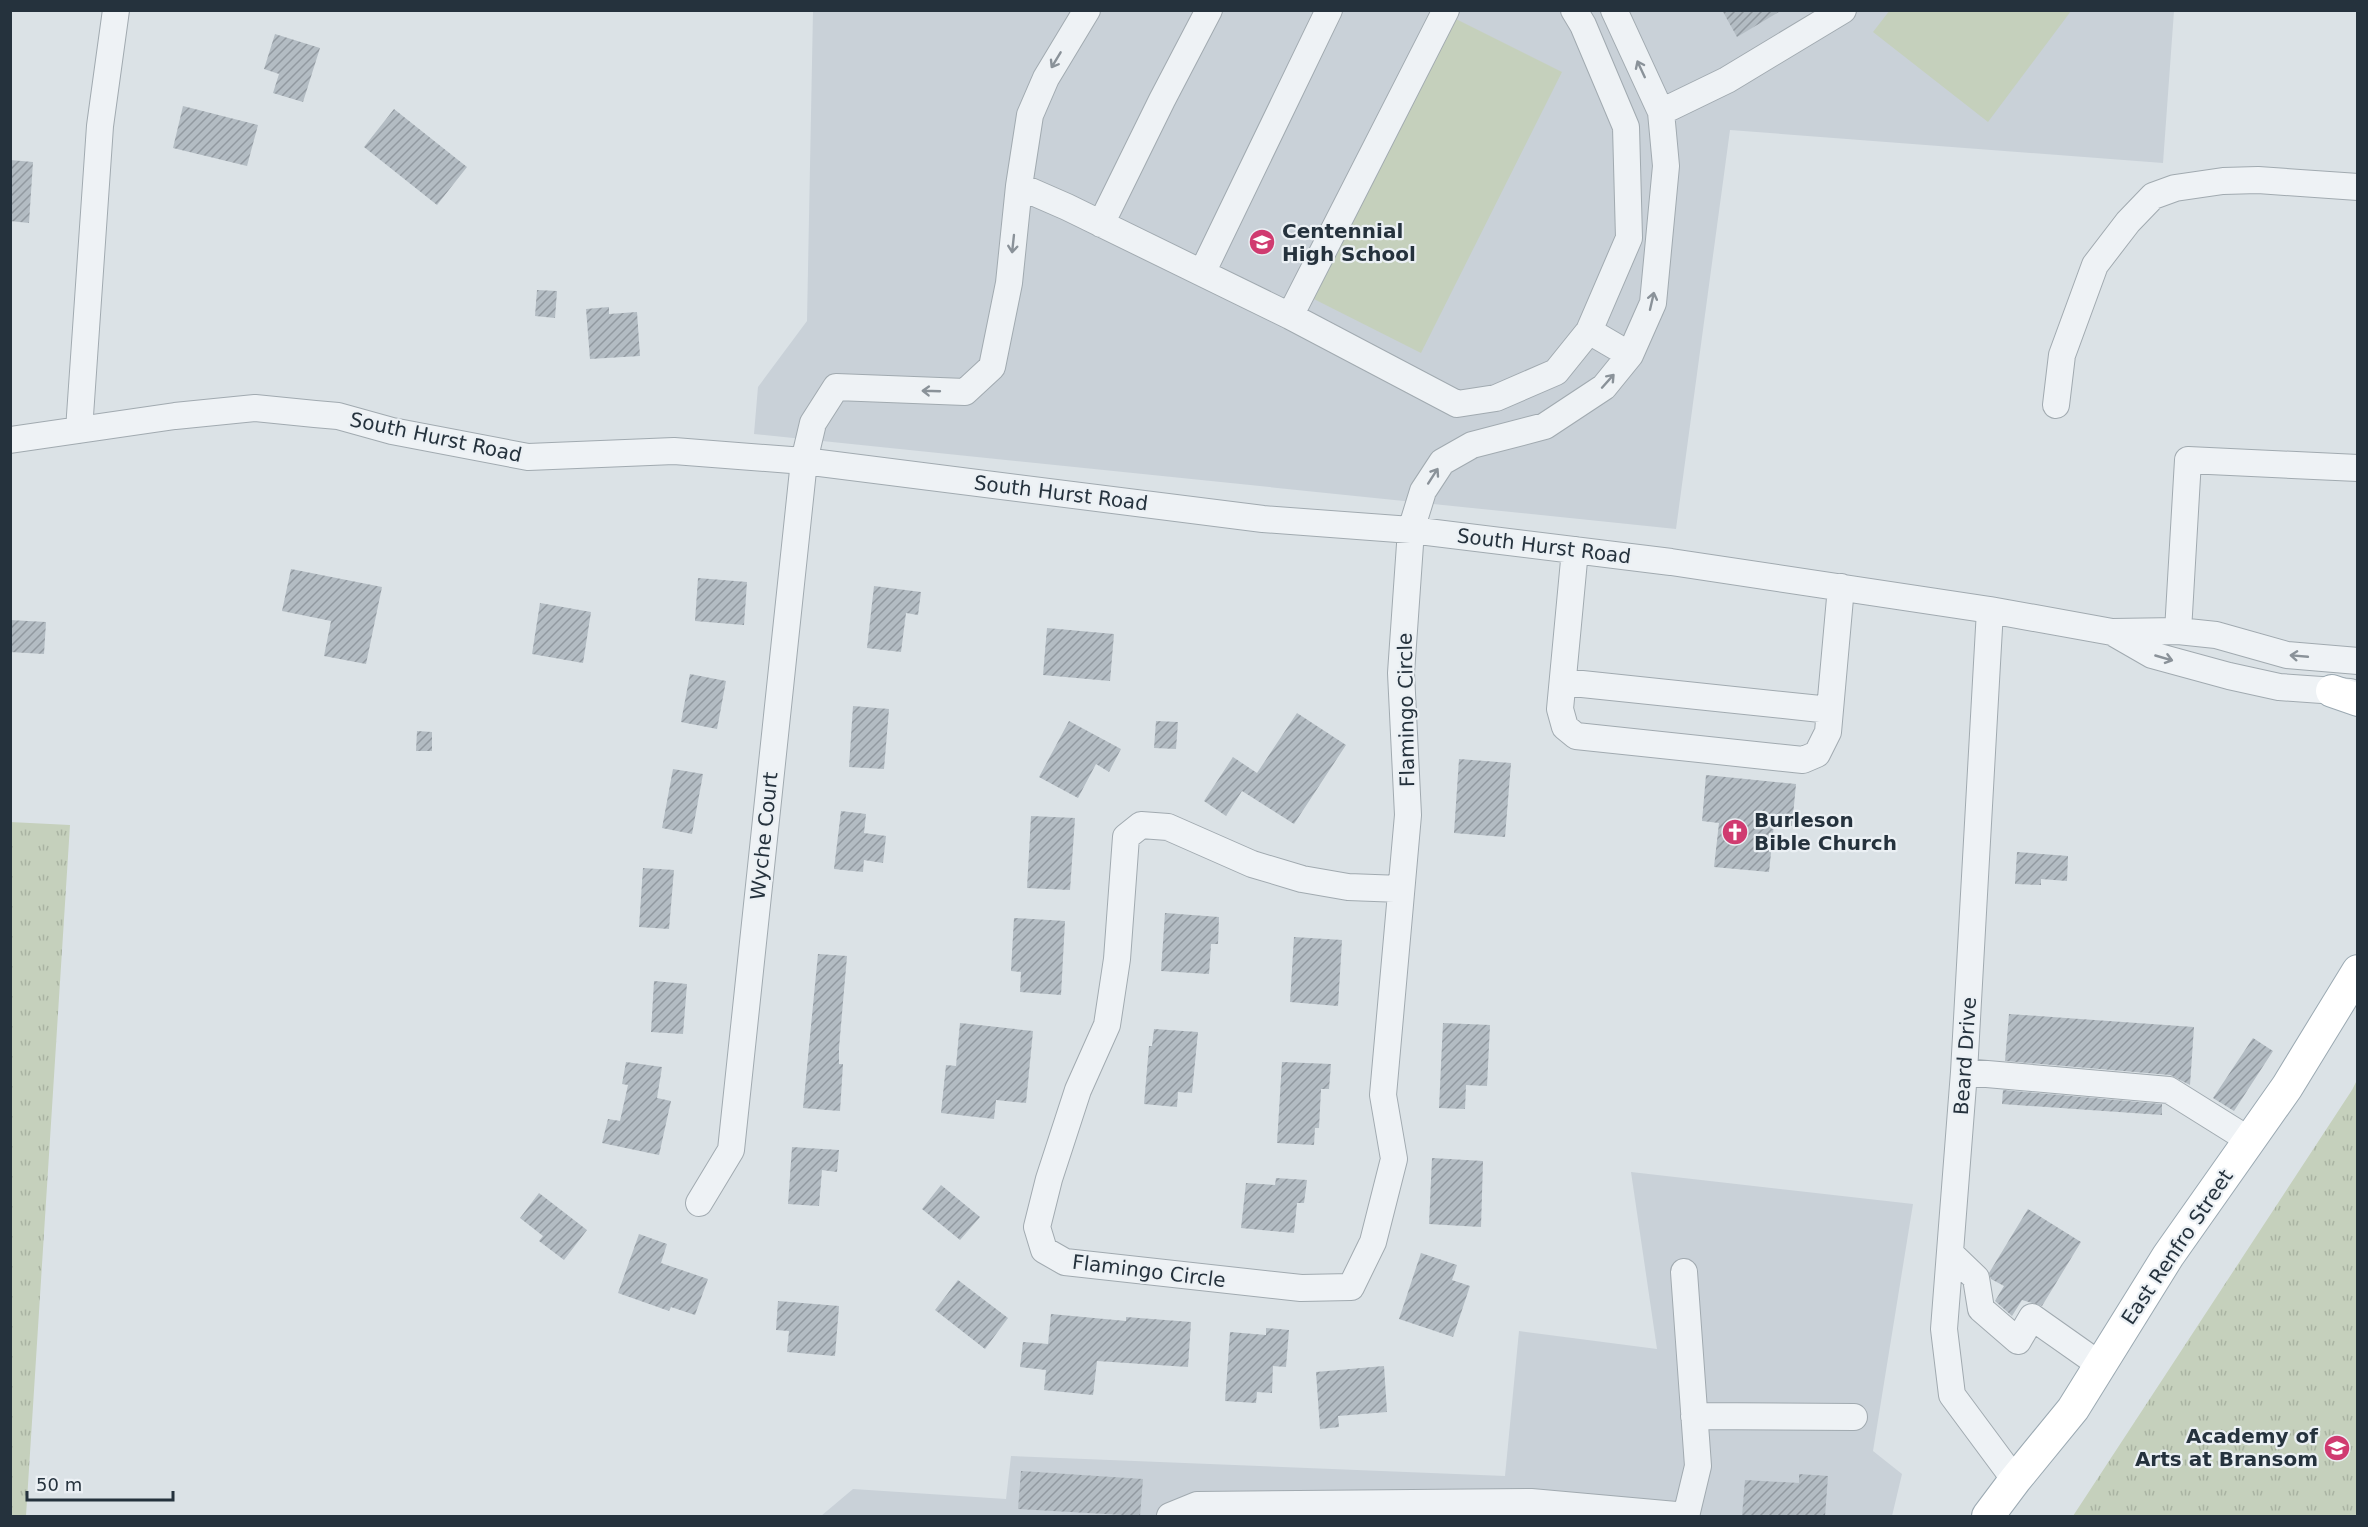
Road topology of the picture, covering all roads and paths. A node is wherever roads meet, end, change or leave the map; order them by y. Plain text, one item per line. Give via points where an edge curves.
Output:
1 (116, 10) edge
2 (1087, 10) edge
3 (1209, 10) edge
4 (1329, 10) edge
5 (1446, 10) edge
6 (1574, 10) edge
7 (1614, 10) edge
8 (1843, 10) edge
9 (1661, 112) junction
10 (1019, 186) junction
11 (2358, 187) edge
12 (1101, 224) junction
13 (1202, 273) junction
14 (1290, 316) junction
15 (1589, 331) junction
16 (1630, 355) junction
17 (2056, 405) dead end
18 (78, 430) junction
19 (10, 440) edge
20 (804, 460) junction
21 (2358, 468) edge
22 (1411, 530) junction
23 (1575, 550) junction
24 (1841, 587) junction
25 (1990, 610) junction
26 (2178, 631) junction
27 (2112, 632) junction
28 (2358, 661) edge
29 (1563, 682) junction
30 (2349, 694) edge
31 (1830, 710) junction
32 (1401, 889) junction
33 (2358, 971) edge
34 (1964, 1072) junction
35 (2249, 1140) junction
36 (699, 1203) dead end
37 (1950, 1253) junction
38 (1684, 1272) dead end
39 (2100, 1365) junction
40 (1694, 1416) junction
41 (1854, 1417) dead end
42 (2015, 1480) junction
43 (1170, 1516) edge
44 (1687, 1516) edge
45 (1988, 1516) edge

1 - 18 street via 100,126
2 -> 10 street via 1046,78 1030,115
3 - 12 street
4 - 13 street
5 - 14 street
6 - 15 street via 1626,127 1629,238
9 -> 7 street, Flamingo Circle
8 - 9 street via 1727,80
16 -> 9 street, Flamingo Circle via 1653,303 1666,166
10 - 12 street
10 -> 20 street, Wyche Court via 1009,283 992,367 965,392 836,387 813,423
11 - 17 street via 2223,181 2175,188 2153,196 2094,265 2062,355
12 - 13 street
13 - 14 street
14 - 15 street via 1457,404 1496,398 1556,372
15 - 16 street
22 -> 16 street, Flamingo Circle via 1423,491 1442,462 1472,445 1545,426 1604,387
18 - 19 street, South Hurst Road
18 - 20 street, South Hurst Road via 255,408 338,416 392,431 528,457 674,451
20 - 22 street, South Hurst Road via 1263,519
20 - 36 street, Wyche Court via 731,1150
21 - 26 street via 2188,460
22 - 23 street, South Hurst Road
22 - 32 street, Flamingo Circle via 1401,674 1408,815
23 - 24 street, South Hurst Road
23 - 29 street
24 - 25 street, South Hurst Road
24 - 31 street
25 - 27 street, South Hurst Road
25 - 34 street, Beard Drive
26 - 27 street, South Hurst Road
28 -> 26 street, South Hurst Road via 2287,655 2216,635
27 -> 30 street, South Hurst Road via 2152,655 2229,676 2279,687
29 - 31 street
29 - 31 street via 1560,709 1564,727 1576,736 1803,760 1816,753 1828,732
32 - 32 street, Flamingo Circle via 1383,1095 1394,1159 1373,1242 1351,1287 1301,1288 1065,1262 1044,1250 1036,1227 1049,1179 1077,1090 1107,1025 1117,959 1126,837 1141,825 1168,827 1252,864 1302,879 1348,887
33 - 35 main road, East Renfro Street via 2287,1087
34 - 35 street via 2169,1090
34 - 37 street, Beard Drive
35 - 39 main road, East Renfro Street via 2168,1256
37 - 39 street via 1976,1278 1981,1309 2018,1341 2032,1317
37 - 42 street, Beard Drive via 1944,1329 1952,1395
38 - 40 street
39 - 42 main road, East Renfro Street via 2073,1409
40 - 41 street
40 - 44 street via 1698,1466
42 - 45 main road, East Renfro Street
43 - 44 street via 1197,1505 1519,1502

